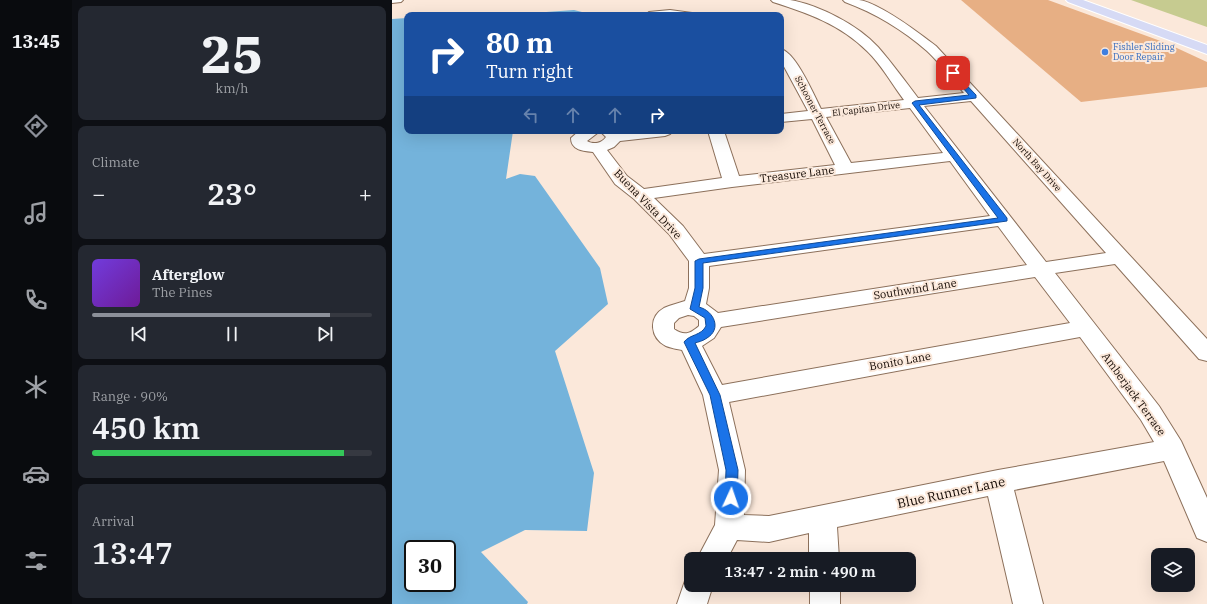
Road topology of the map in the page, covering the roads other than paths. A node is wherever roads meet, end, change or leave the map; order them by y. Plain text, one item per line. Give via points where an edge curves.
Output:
1 (392, 0) edge
2 (397, 0) edge
3 (777, 0) edge
4 (848, 0) edge
5 (1072, 0) edge
6 (1101, 0) edge
7 (1207, 38) edge
8 (1207, 50) edge
9 (784, 57) edge
10 (974, 96) junction
11 (915, 103) junction
12 (817, 114) junction
13 (784, 118) edge
14 (611, 134) edge
15 (717, 134) edge
16 (595, 139) edge
17 (955, 156) junction
18 (845, 168) junction
19 (732, 182) junction
20 (640, 195) junction
21 (1004, 220) junction
22 (1120, 257) junction
23 (699, 261) junction
24 (1042, 270) junction
25 (703, 315) junction
26 (1086, 328) junction
27 (689, 342) junction
28 (1207, 352) edge
29 (715, 395) junction
30 (1172, 449) junction
31 (998, 482) junction
32 (824, 518) junction
33 (729, 527) junction
34 (1207, 529) edge
35 (716, 552) edge
36 (824, 552) edge
37 (696, 592) edge
38 (825, 592) edge
39 (692, 604) edge
40 (825, 604) edge
41 (1028, 604) edge

1 - 2 street
3 - 11 street, Amberjack Terrace via 809,10 852,31 873,49
4 - 10 street, North Bay Drive via 882,15 932,49
5 - 8 main road
6 - 7 main road
9 - 12 street, Schooner Terrace
10 - 11 street, El Capitan Drive
10 - 22 street, North Bay Drive
11 - 12 street, El Capitan Drive
11 - 17 street, Amberjack Terrace
12 - 13 street, El Capitan Drive
12 - 18 street, Schooner Terrace
14 - 16 street via 612,142 608,144
15 - 19 street
16 - 20 street, Buena Vista Drive via 621,180
17 - 18 street, Treasure Lane
17 - 21 street, Amberjack Terrace
18 - 19 street, Treasure Lane
19 - 20 street, Treasure Lane
20 - 23 street, Buena Vista Drive via 676,230
21 - 23 street
21 - 24 street, Amberjack Terrace
22 - 24 street, Southwind Lane
22 - 28 street, North Bay Drive
23 - 25 street
24 - 25 street, Southwind Lane
24 - 26 street, Amberjack Terrace
25 - 27 street via 708,331
25 - 27 street via 687,308 672,312 663,322 663,333 667,337
26 - 29 street, Bonito Lane
26 - 30 street, Amberjack Terrace via 1150,413
27 - 29 street
29 - 33 street via 732,470
30 - 31 street, Blue Runner Lane
30 - 34 street, Amberjack Terrace
31 - 32 street, Blue Runner Lane
31 - 41 street
32 - 33 street, Blue Runner Lane via 769,529
32 - 36 street
33 - 35 street
37 - 39 street
38 - 40 street

